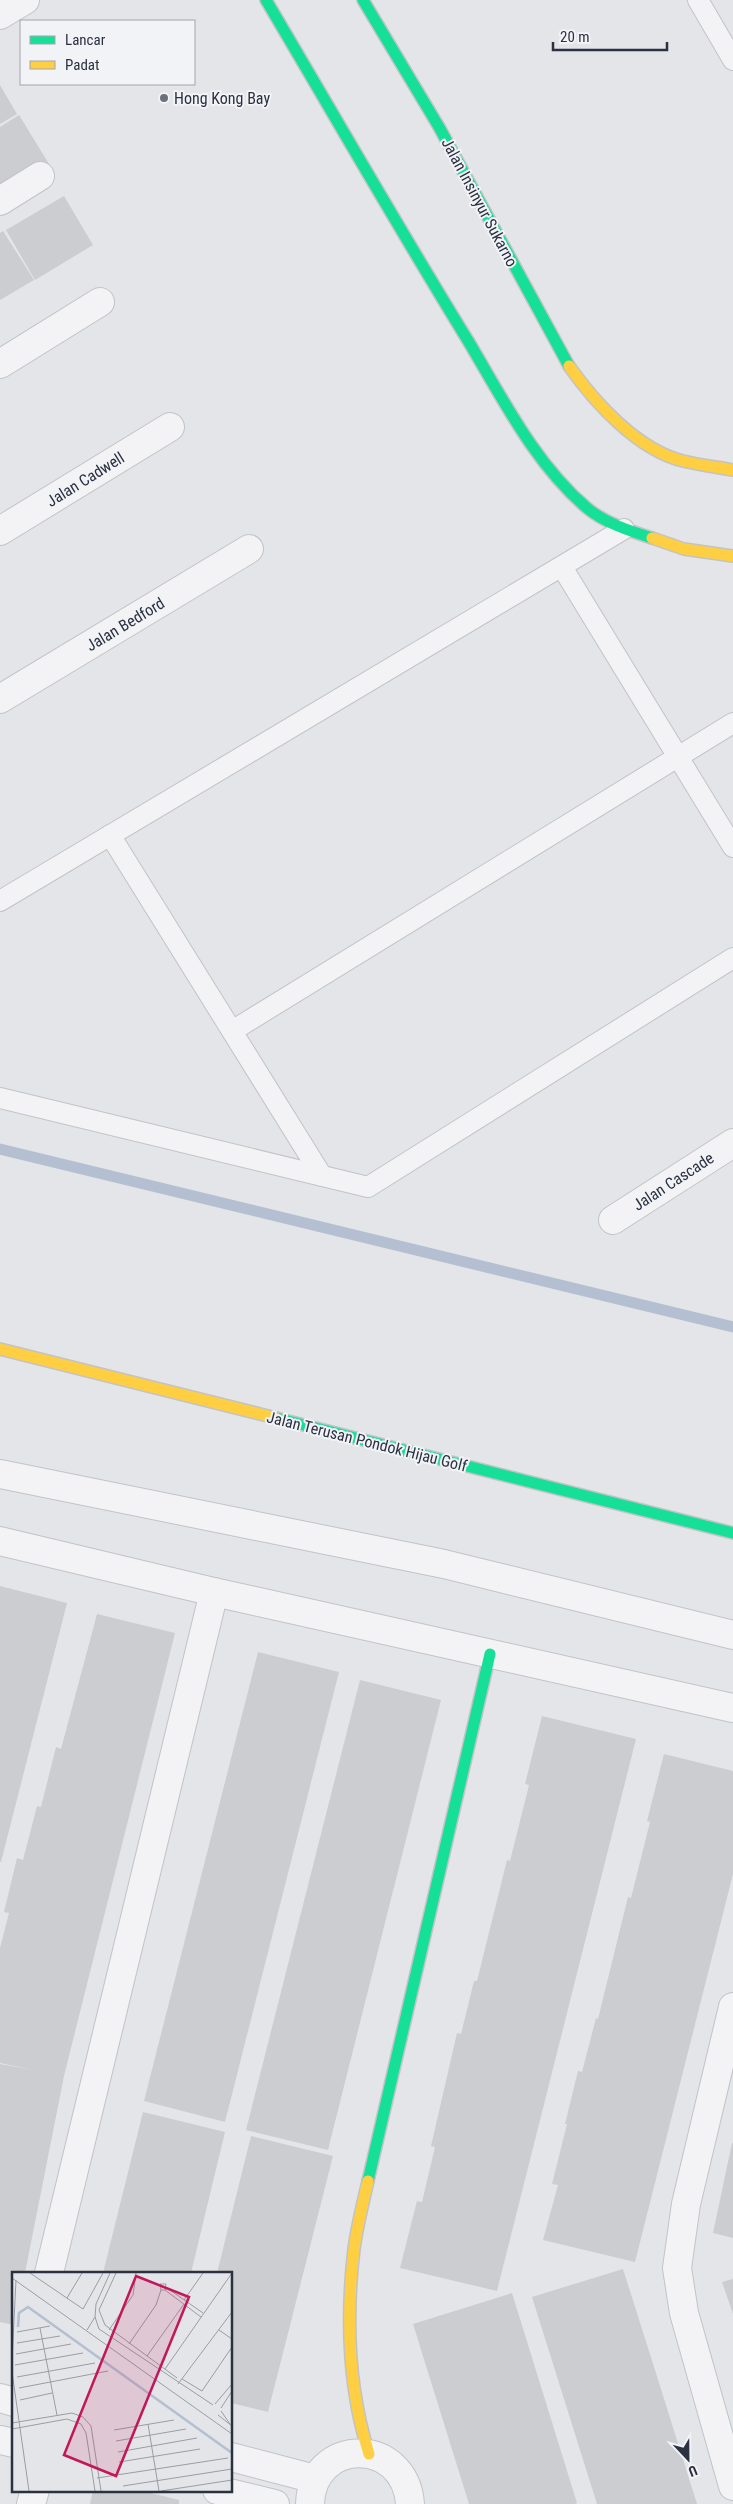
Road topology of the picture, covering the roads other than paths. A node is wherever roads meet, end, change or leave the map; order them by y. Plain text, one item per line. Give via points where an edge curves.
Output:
1 (25, 0) edge
2 (266, 0) edge
3 (363, 0) edge
4 (698, 0) edge
5 (0, 15) edge
6 (733, 60) edge
7 (40, 176) dead end
8 (0, 201) edge
9 (100, 302) dead end
10 (0, 364) edge
11 (170, 427) dead end
12 (733, 470) edge
13 (624, 529) junction
14 (0, 531) edge
15 (249, 550) dead end
16 (733, 556) edge
17 (562, 567) junction
18 (0, 699) edge
19 (733, 723) edge
20 (678, 757) junction
21 (110, 835) junction
22 (733, 847) edge
23 (0, 901) edge
24 (733, 958) edge
25 (232, 1031) junction
26 (0, 1098) edge
27 (733, 1143) edge
28 (322, 1176) junction
29 (613, 1220) dead end
30 (0, 1349) edge
31 (0, 1474) edge
32 (733, 1533) edge
33 (0, 1541) edge
34 (214, 1592) junction
35 (733, 1635) edge
36 (490, 1654) junction
37 (733, 1708) edge
38 (733, 2006) edge
39 (49, 2272) edge
40 (369, 2454) junction
41 (232, 2457) edge
42 (733, 2486) edge
43 (225, 2492) edge
44 (313, 2492) edge
45 (275, 2504) edge
46 (410, 2504) edge

1 - 5 street
2 - 13 main road via 496,387 552,473 588,509
3 - 12 main road, Jalan Insinyur Sukarno via 439,127 570,368 619,424 645,445 682,461
4 - 6 lane
7 - 8 street
9 - 10 street
11 - 14 street, Jalan Cadwell
13 - 16 main road via 684,549
13 - 17 lane
15 - 18 street, Jalan Bedford
17 - 20 lane
17 - 21 lane
19 - 20 lane
20 - 22 lane
20 - 25 lane
21 - 23 lane
21 - 25 lane
24 - 28 lane via 368,1187
25 - 28 lane
26 - 28 lane
27 - 29 street, Jalan Cascade
30 - 32 main road, Jalan Terusan Pondok Hijau Golf
31 - 35 street via 444,1564
33 - 34 street
34 - 36 street
34 - 39 street
36 - 37 street
36 - 40 main road via 354,2247 348,2315 352,2370
38 - 42 street via 686,2204 677,2268 684,2313
40 - 44 street via 353,2453 338,2458 325,2467
40 - 46 street via 383,2458 395,2467 404,2478
41 - 44 street
43 - 45 street

